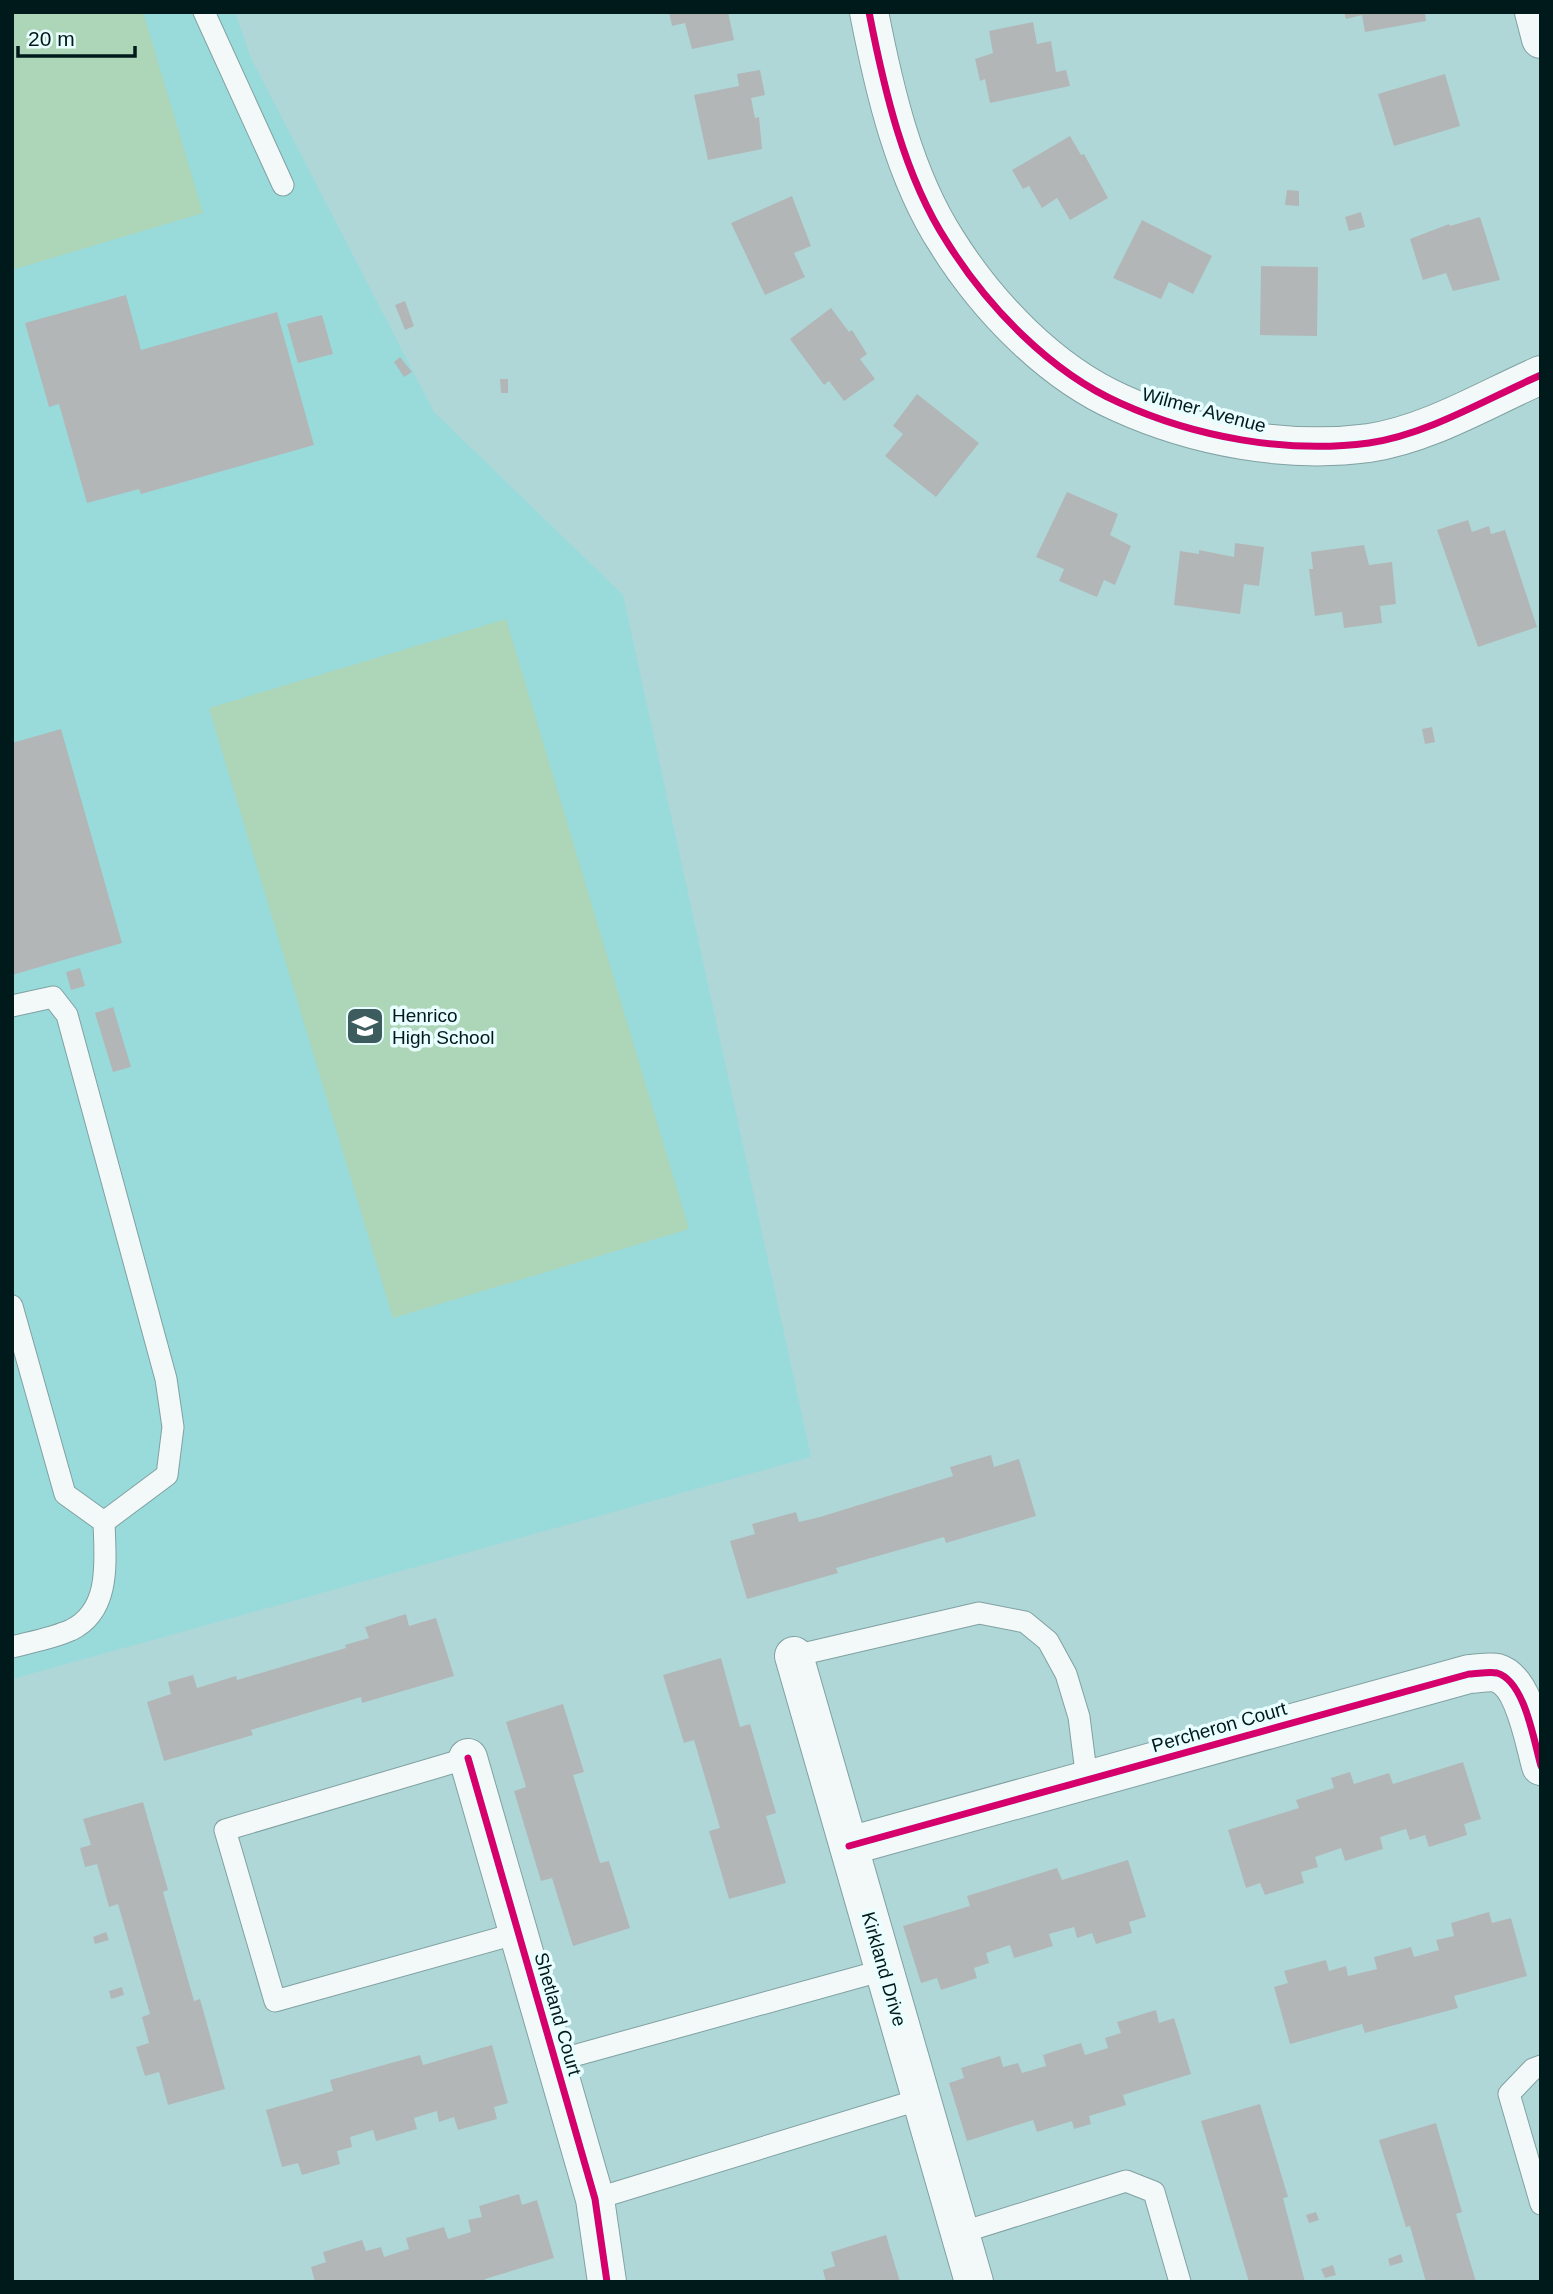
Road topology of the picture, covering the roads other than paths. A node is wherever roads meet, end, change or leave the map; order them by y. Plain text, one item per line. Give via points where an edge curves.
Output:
1 (204, 12) edge
2 (869, 12) edge
3 (1534, 12) edge
4 (1541, 39) edge
5 (283, 185) dead end
6 (1541, 374) edge
7 (12, 1006) edge
8 (12, 1306) edge
9 (104, 1522) junction
10 (12, 1647) edge
11 (794, 1656) joint
12 (468, 1758) joint
13 (1541, 1766) edge
14 (1087, 1780) junction
15 (849, 1846) junction
16 (518, 1933) junction
17 (884, 1970) junction
18 (555, 2062) junction
19 (1541, 2066) edge
20 (921, 2099) junction
21 (595, 2199) junction
22 (1541, 2204) edge
23 (960, 2233) junction
24 (607, 2282) edge
25 (974, 2282) edge
26 (1180, 2282) edge

1 - 5 lane
2 - 6 street, Wilmer Avenue via 890,104 918,184 946,241 983,293 1022,334 1073,376 1119,403 1171,421 1272,444 1357,443 1408,433
3 - 4 street
7 - 9 lane via 53,997 67,1015 166,1379 173,1427 167,1475
8 - 9 lane via 65,1494
9 - 10 lane via 105,1583 90,1616 71,1630
11 - 14 lane via 979,1613 1025,1622 1048,1641 1066,1674 1079,1717
11 - 15 street, Kirkland Drive
12 - 16 street, Shetland Court
12 - 16 lane via 225,1830 275,2001
13 - 14 street, Percheron Court via 1522,1700 1497,1673 1469,1674
14 - 15 street, Percheron Court
15 - 17 street, Kirkland Drive
16 - 18 street, Shetland Court
17 - 18 lane
17 - 20 street, Kirkland Drive
18 - 21 street, Shetland Court
19 - 22 lane via 1509,2094
20 - 21 lane
20 - 23 street, Kirkland Drive
21 - 24 street, Shetland Court
23 - 25 street, Kirkland Drive
23 - 26 lane via 1126,2181 1154,2192

